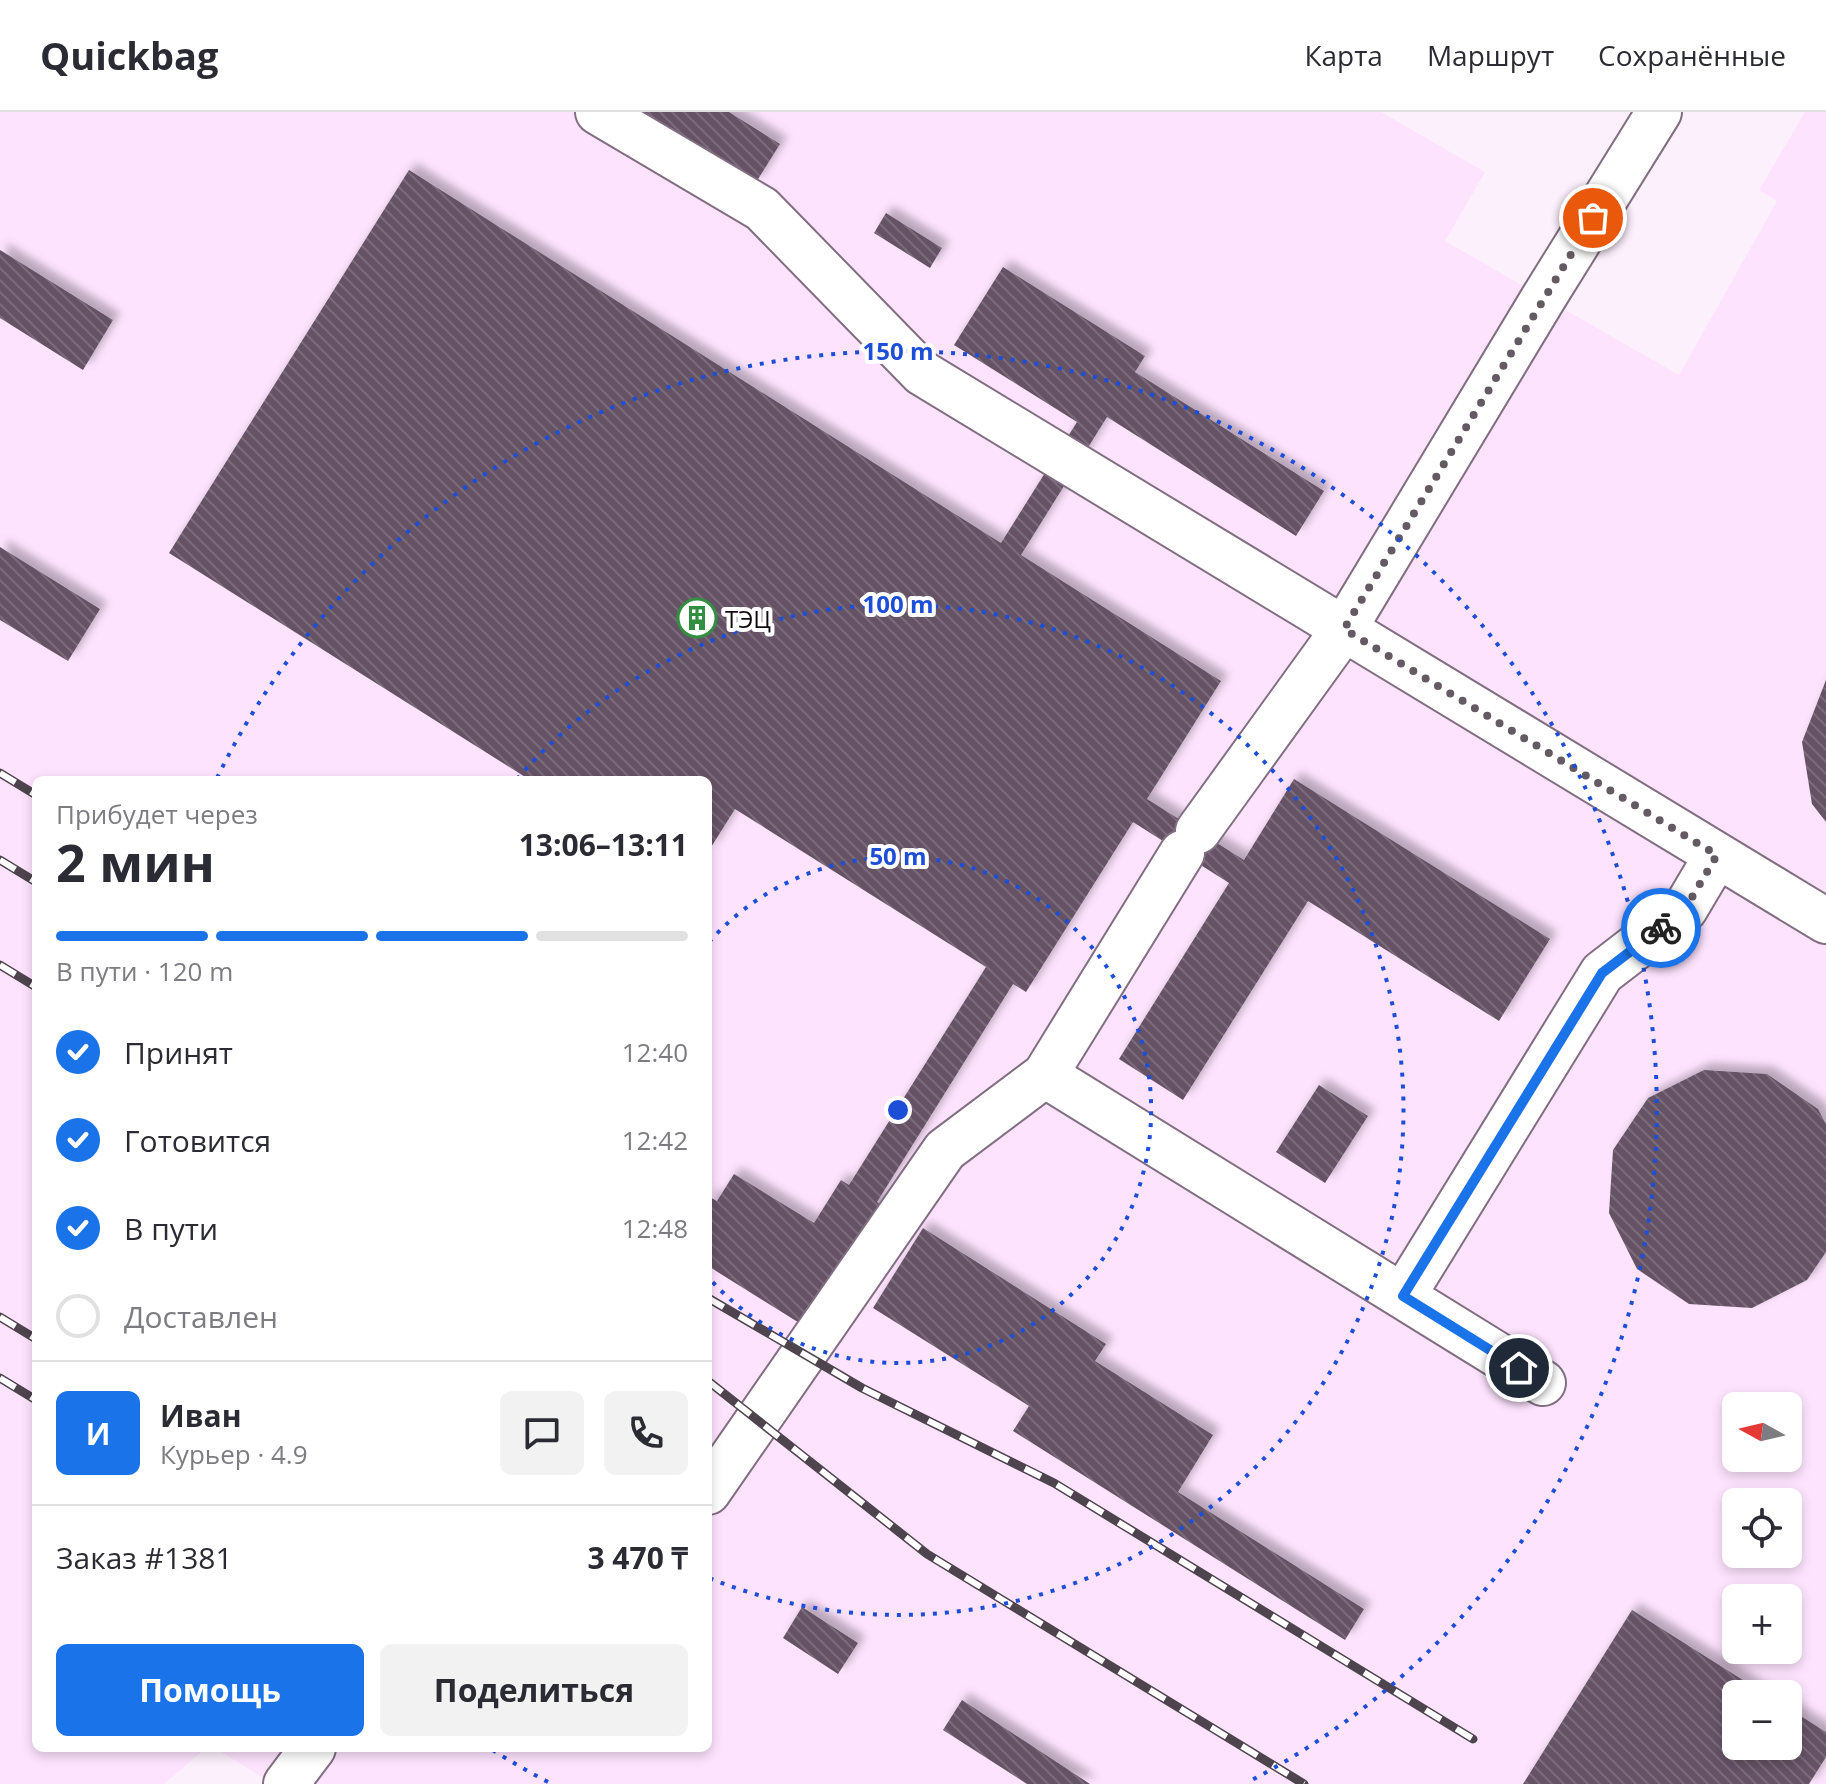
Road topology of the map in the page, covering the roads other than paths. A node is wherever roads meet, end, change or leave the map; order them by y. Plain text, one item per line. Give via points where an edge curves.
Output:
1 (598, 112) edge
2 (1659, 112) edge
3 (1344, 629) junction
4 (1717, 855) junction
5 (1826, 921) edge
6 (1045, 1075) junction
7 (1403, 1296) junction
8 (1543, 1383) dead end
9 (712, 1486) edge
10 (310, 1752) edge
11 (286, 1784) edge

1 - 3 lane via 762,209 922,373
2 - 3 lane
3 - 4 lane
3 - 6 lane via 1190,842
4 - 5 lane
4 - 7 lane via 1685,909 1602,973
6 - 7 lane
6 - 9 lane via 945,1150
7 - 8 lane
10 - 11 lane

